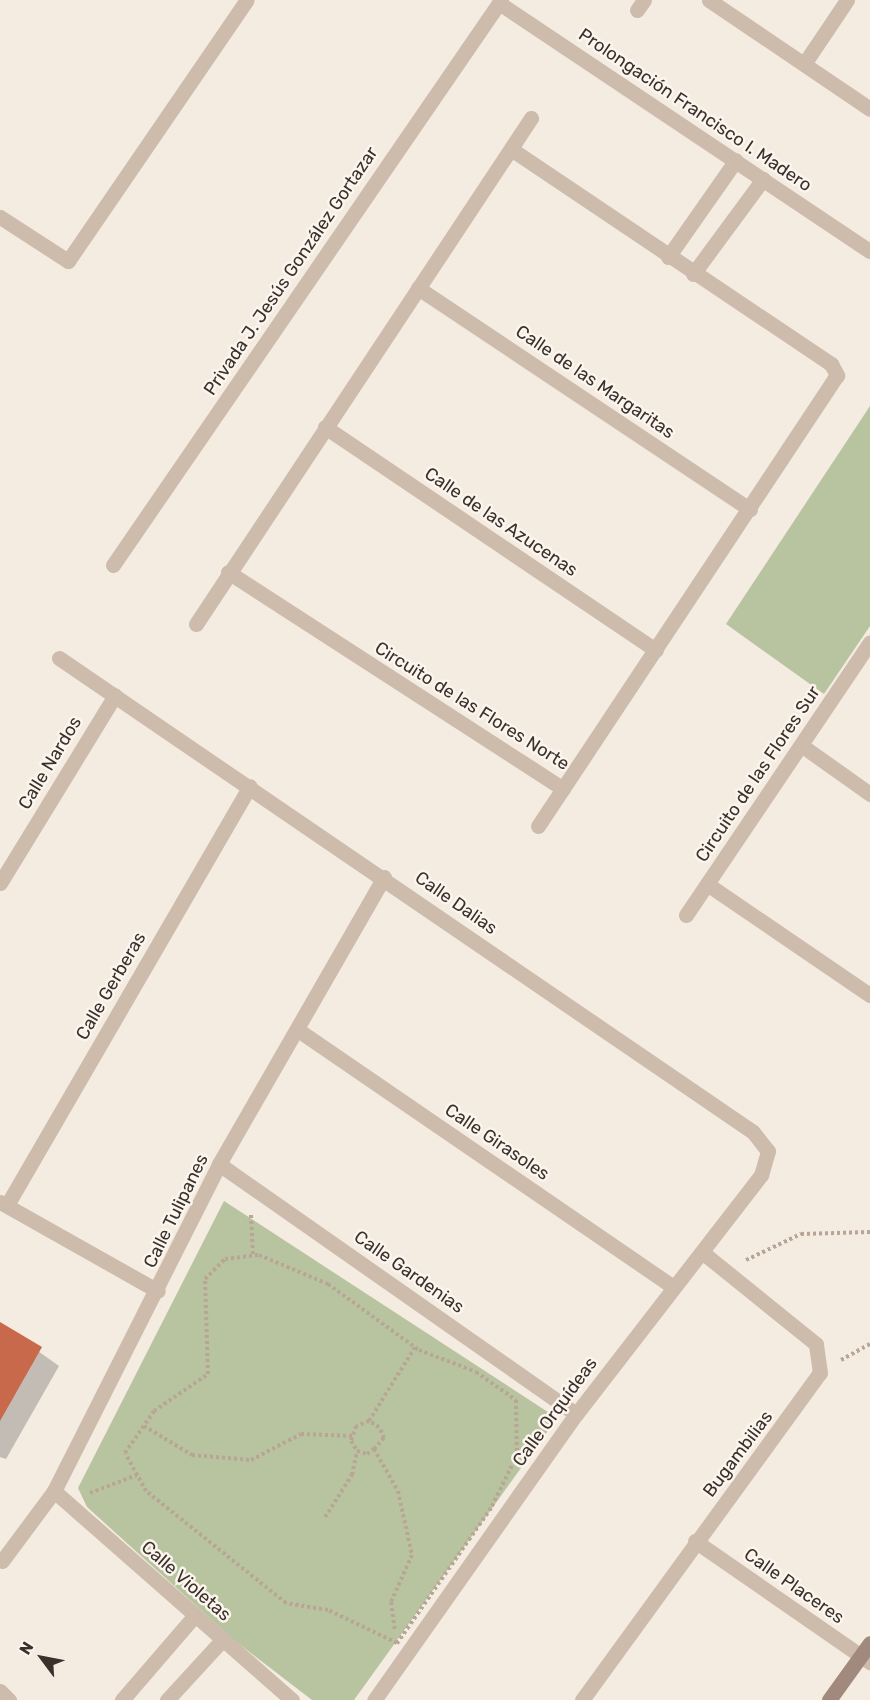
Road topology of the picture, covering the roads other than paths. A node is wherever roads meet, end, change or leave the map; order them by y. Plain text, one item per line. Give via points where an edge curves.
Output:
1 (247, 0) edge
2 (709, 0) edge
3 (847, 0) edge
4 (500, 2) edge
5 (804, 64) junction
6 (870, 109) edge
7 (531, 118) dead end
8 (511, 148) junction
9 (735, 160) junction
10 (763, 178) junction
11 (0, 217) edge
12 (870, 251) edge
13 (668, 257) junction
14 (693, 274) junction
15 (418, 288) junction
16 (325, 427) junction
17 (750, 509) junction
18 (113, 565) dead end
19 (228, 572) junction
20 (196, 624) dead end
21 (870, 642) edge
22 (656, 650) junction
23 (59, 658) dead end
24 (115, 695) junction
25 (801, 745) junction
26 (250, 786) junction
27 (563, 789) junction
28 (870, 794) edge
29 (538, 826) dead end
30 (384, 876) junction
31 (0, 883) edge
32 (708, 884) junction
33 (686, 915) dead end
34 (870, 995) edge
35 (298, 1030) junction
36 (768, 1151) joint
37 (219, 1164) junction
38 (3, 1204) edge
39 (702, 1252) junction
40 (674, 1287) junction
41 (158, 1291) junction
42 (576, 1414) junction
43 (54, 1491) junction
44 (695, 1541) junction
45 (2, 1561) dead end
46 (195, 1614) junction
47 (223, 1639) junction
48 (867, 1654) edge
49 (0, 1691) edge
50 (9, 1700) edge
51 (122, 1700) edge
52 (167, 1700) edge
53 (292, 1700) edge
54 (374, 1700) edge
55 (582, 1700) edge
56 (828, 1700) edge

1 - 11 street via 68,261
2 - 5 street
3 - 5 street
4 - 9 street, Prolongación Francisco I. Madero
4 - 18 street, Privada J. Jesús González Gortazar
5 - 6 street
7 - 8 street
8 - 13 street, Circuito de las Flores Norte
8 - 15 street
9 - 10 street, Prolongación Francisco I. Madero
9 - 13 street
10 - 12 street, Prolongación Francisco I. Madero
10 - 14 street
13 - 14 street, Circuito de las Flores Norte
14 - 17 street, Circuito de las Flores Norte via 831,364 837,375
15 - 16 street
15 - 17 street, Calle de las Margaritas
16 - 19 street
16 - 22 street, Calle de las Azucenas
17 - 22 street, Circuito de las Flores Norte
19 - 20 street
19 - 27 street, Circuito de las Flores Norte
21 - 25 street, Circuito de las Flores Sur
22 - 27 street, Circuito de las Flores Norte
23 - 24 street, Calle Dalias
24 - 26 street, Calle Dalias
24 - 31 street, Calle Nardos
25 - 28 street
25 - 32 street, Circuito de las Flores Sur
26 - 30 street, Calle Dalias
26 - 38 street, Calle Gerberas
27 - 29 street
30 - 35 street, Calle Tulipanes
30 - 36 street, Calle Dalias via 753,1132
32 - 33 street
32 - 34 street, Circuito de las Flores Sur
35 - 37 street, Calle Tulipanes
35 - 40 street, Calle Girasoles
36 - 39 street, Calle Orquídeas via 761,1174
37 - 41 street, Calle Tulipanes
37 - 42 street, Calle Gardenias
38 - 41 street
39 - 40 street, Calle Orquídeas
39 - 44 street, Bugambilias via 816,1344 820,1373
40 - 42 street, Calle Orquídeas
41 - 43 street, Calle Tulipanes
42 - 54 street, Calle Orquídeas
43 - 45 street, Calle Tulipanes
43 - 46 street, Calle Violetas
44 - 48 street, Calle Placeres
44 - 55 street, Bugambilias
46 - 47 street, Calle Violetas
46 - 51 street
47 - 52 street
47 - 53 street, Calle Violetas
48 - 56 main road
49 - 50 street

